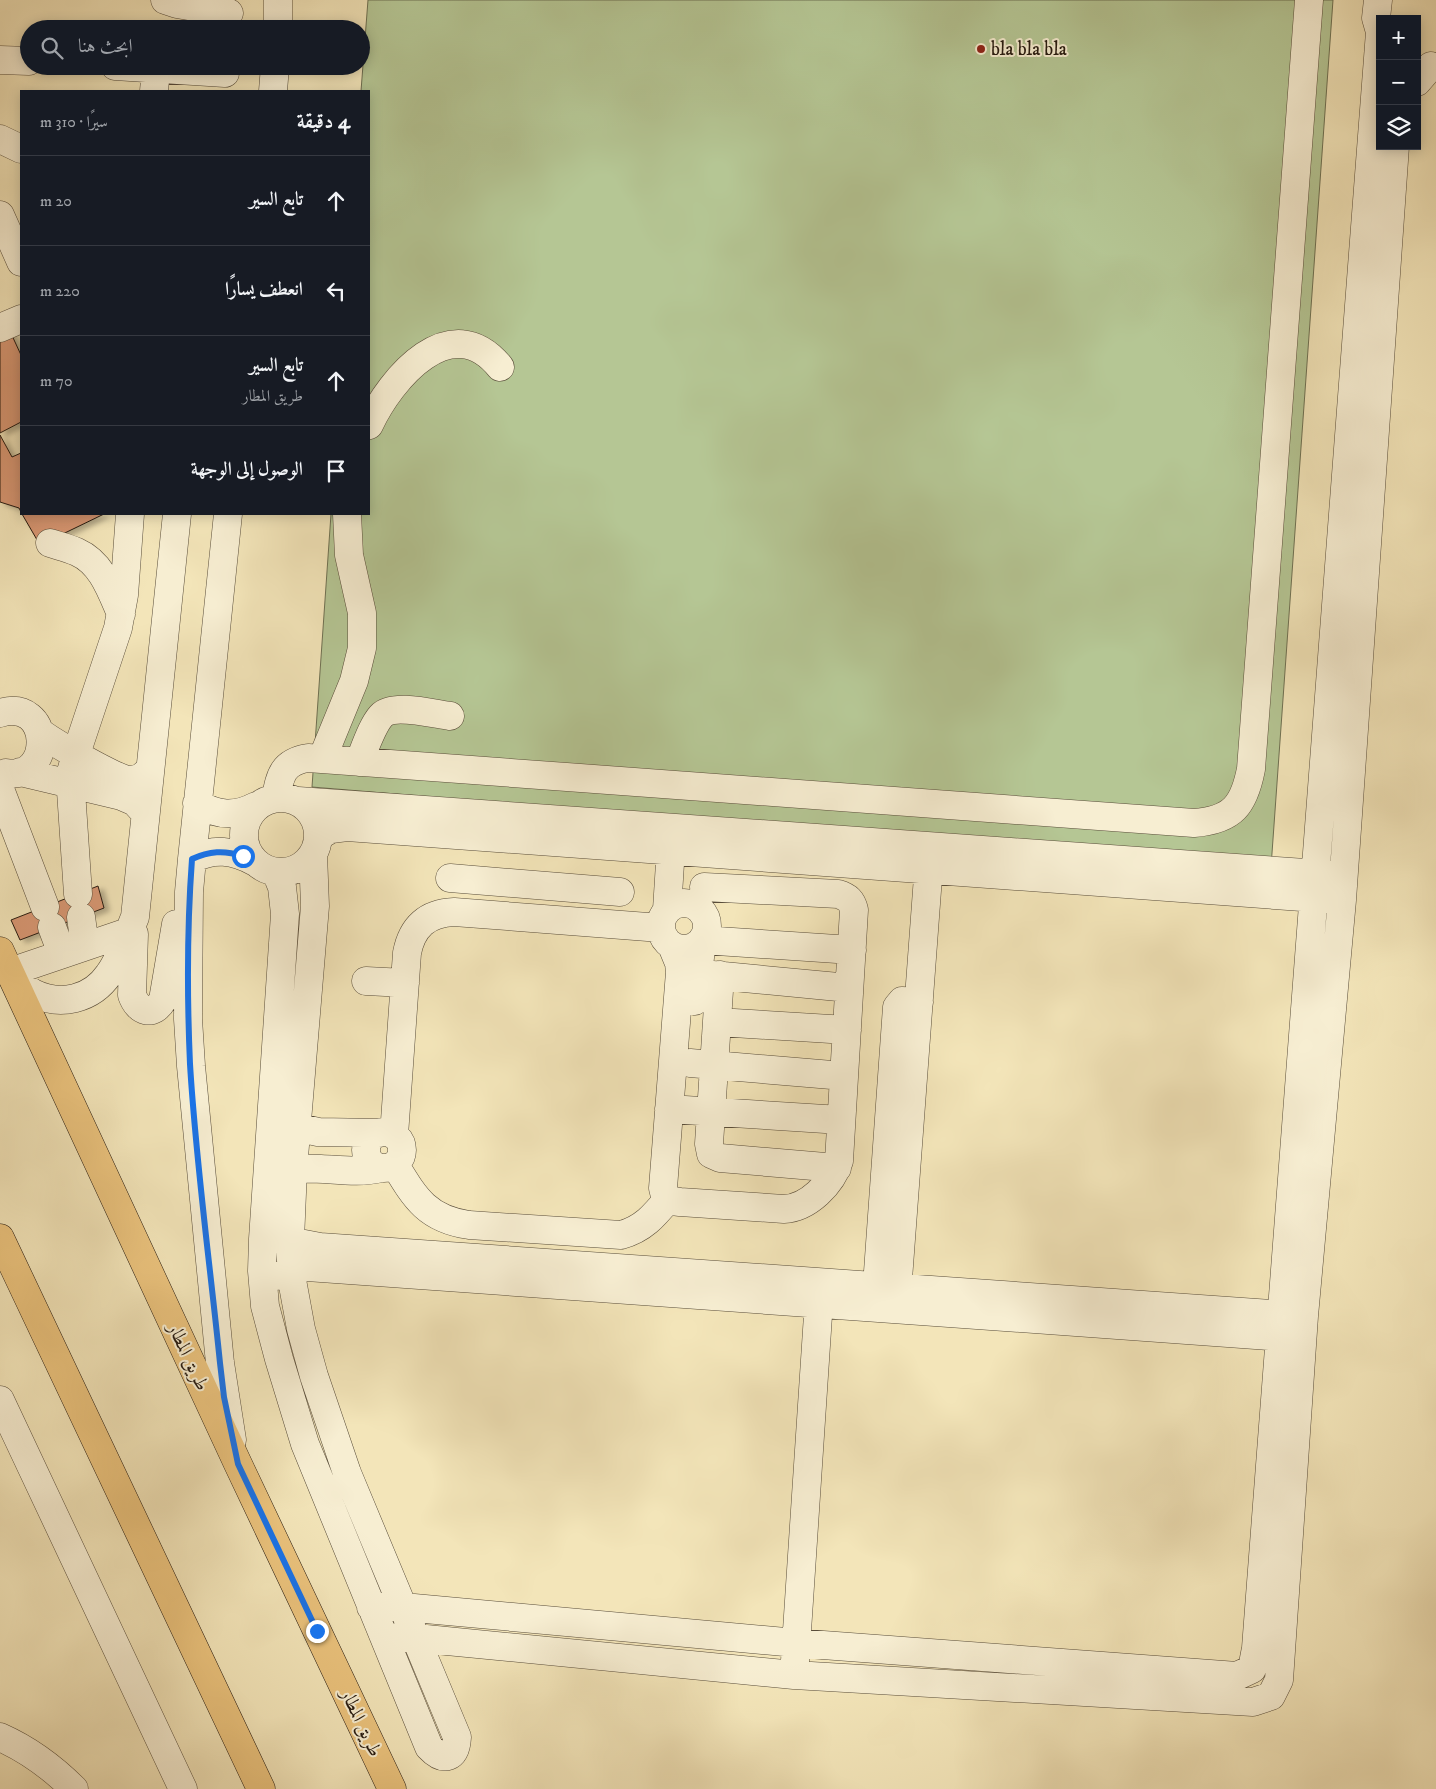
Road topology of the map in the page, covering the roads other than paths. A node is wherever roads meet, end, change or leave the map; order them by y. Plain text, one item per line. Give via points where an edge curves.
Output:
1 (165, 0) edge
2 (278, 0) edge
3 (1309, 0) edge
4 (1378, 0) edge
5 (229, 14) edge
6 (1376, 15) edge
7 (278, 20) edge
8 (0, 60) edge
9 (1378, 60) edge
10 (20, 61) edge
11 (141, 75) edge
12 (274, 75) edge
13 (224, 77) edge
14 (155, 80) edge
15 (273, 90) edge
16 (0, 139) edge
17 (20, 149) edge
18 (1395, 150) edge
19 (0, 215) edge
20 (20, 260) edge
21 (20, 319) edge
22 (0, 328) edge
23 (500, 367) dead end
24 (370, 423) edge
25 (130, 515) edge
26 (177, 515) edge
27 (228, 515) edge
28 (347, 515) edge
29 (50, 543) dead end
30 (122, 614) junction
31 (4, 708) edge
32 (450, 716) dead end
33 (41, 733) junction
34 (76, 754) junction
35 (322, 759) junction
36 (359, 762) junction
37 (150, 769) junction
38 (7, 777) edge
39 (70, 784) junction
40 (277, 801) junction
41 (197, 803) junction
42 (145, 813) junction
43 (672, 839) junction
44 (707, 842) junction
45 (316, 845) junction
46 (930, 858) junction
47 (192, 859) junction
48 (75, 863) junction
49 (265, 867) junction
50 (32, 874) junction
51 (450, 878) dead end
52 (489, 881) junction
53 (1314, 886) junction
54 (1343, 888) junction
55 (592, 890) junction
56 (189, 892) junction
57 (620, 892) dead end
58 (704, 900) junction
59 (487, 915) junction
60 (590, 922) junction
61 (132, 925) junction
62 (667, 928) junction
63 (702, 940) junction
64 (74, 950) junction
65 (852, 950) junction
66 (7, 966) edge
67 (709, 974) junction
68 (366, 981) dead end
69 (405, 983) junction
70 (850, 988) junction
71 (717, 1022) junction
72 (847, 1030) junction
73 (702, 1064) junction
74 (844, 1076) junction
75 (689, 1110) junction
76 (841, 1120) junction
77 (296, 1127) junction
78 (386, 1134) junction
79 (388, 1166) junction
80 (837, 1168) junction
81 (293, 1169) junction
82 (674, 1200) junction
83 (0, 1238) edge
84 (263, 1239) junction
85 (290, 1240) junction
86 (262, 1271) junction
87 (292, 1271) junction
88 (820, 1293) junction
89 (890, 1294) junction
90 (1292, 1327) junction
91 (0, 1400) edge
92 (238, 1464) junction
93 (403, 1606) junction
94 (370, 1607) junction
95 (384, 1637) junction
96 (416, 1638) junction
97 (796, 1643) junction
98 (794, 1675) junction
99 (0, 1737) edge
100 (74, 1789) edge
101 (183, 1789) edge
102 (261, 1789) edge
103 (392, 1789) edge

1 - 5 street
2 - 7 street
3 - 36 street via 1252,768 1240,803 1227,814 1212,822 1194,823
4 - 6 street
8 - 10 street
9 - 53 street
11 - 14 street
12 - 15 street
13 - 14 street
16 - 17 street
18 - 54 street
19 - 20 street
21 - 22 street
23 - 24 street via 485,352 470,346 454,344 434,349 415,361
25 - 30 street
26 - 37 street
27 - 41 street
28 - 35 street via 349,555 362,614 362,648 354,681
29 - 30 street via 77,552 96,565
30 - 34 street
31 - 33 street via 30,717
32 - 36 street via 398,709 385,712 376,723
33 - 34 street
33 - 38 street via 42,743 35,761 28,768
34 - 37 street via 123,780 137,779
34 - 39 street
35 - 36 street
35 - 40 street via 308,758 288,765 282,773
37 - 42 street
38 - 39 street
38 - 50 street
39 - 42 street via 128,798
39 - 48 street
40 - 41 street via 237,814 216,813
40 - 43 street
40 - 45 street via 306,807 318,825
40 - 49 street via 248,816 244,828 248,852
41 - 47 street
42 - 61 street
43 - 44 street
43 - 45 street via 347,827 331,829
43 - 62 street
44 - 46 street
44 - 58 street
45 - 49 street via 306,862 297,868 287,872
45 - 77 street via 315,906
46 - 53 street
46 - 89 street
47 - 49 street via 204,853 224,851
47 - 56 street
48 - 50 street via 69,870 47,877
48 - 64 street via 79,905
49 - 84 street via 282,887 285,914
50 - 64 street via 48,917
51 - 52 street
52 - 55 street
52 - 59 street
53 - 54 street
53 - 90 street
54 - 90 street
55 - 57 street
55 - 60 street
56 - 61 street via 175,926 163,1000 159,1007 151,1010 135,1004 132,995
56 - 92 street via 188,1019 194,1113 224,1397
58 - 62 street via 697,907 682,903 674,905
58 - 63 street via 707,926
58 - 65 street via 843,896 851,901 854,910
59 - 60 street
59 - 69 street via 445,913 421,924 409,943
60 - 62 street
61 - 64 street
61 - 66 street via 110,973 99,987 85,996 72,1000 43,998 31,992
62 - 63 street via 678,949 691,948
62 - 75 street via 679,963
63 - 65 street
63 - 67 street
64 - 66 street
65 - 70 street
66 - 92 main road, طريق المطار
67 - 70 street
67 - 71 street
67 - 73 street
68 - 69 street
69 - 78 street
70 - 72 street
71 - 72 street
71 - 73 street
72 - 74 street
73 - 74 street
73 - 75 street
74 - 76 street
75 - 76 street
75 - 80 street via 715,1157
75 - 82 street via 663,1188 663,1192
76 - 80 street
77 - 78 street via 318,1132
77 - 81 street
78 - 79 street via 399,1140 402,1146 399,1160
79 - 81 street via 365,1171
79 - 82 street via 424,1207 446,1220 468,1225 621,1235 648,1222
80 - 82 street via 809,1200 791,1209
81 - 85 street
83 - 102 main road
84 - 85 street via 277,1236
84 - 86 street
85 - 87 street
85 - 88 street via 320,1247
86 - 87 street via 277,1277
86 - 94 street via 271,1332 306,1444
87 - 88 street via 307,1267
87 - 93 street via 301,1330 334,1435
88 - 89 street
88 - 97 street
89 - 90 street
90 - 97 street via 1252,1669 1237,1676
90 - 98 street via 1279,1680 1271,1696 1253,1702
91 - 101 street
92 - 103 main road, طريق المطار
93 - 94 street
93 - 96 street
93 - 97 street
94 - 95 street
95 - 96 street
95 - 96 street via 429,1747 446,1757 453,1754 457,1737
96 - 98 street
97 - 98 street
99 - 100 street via 32,1754

